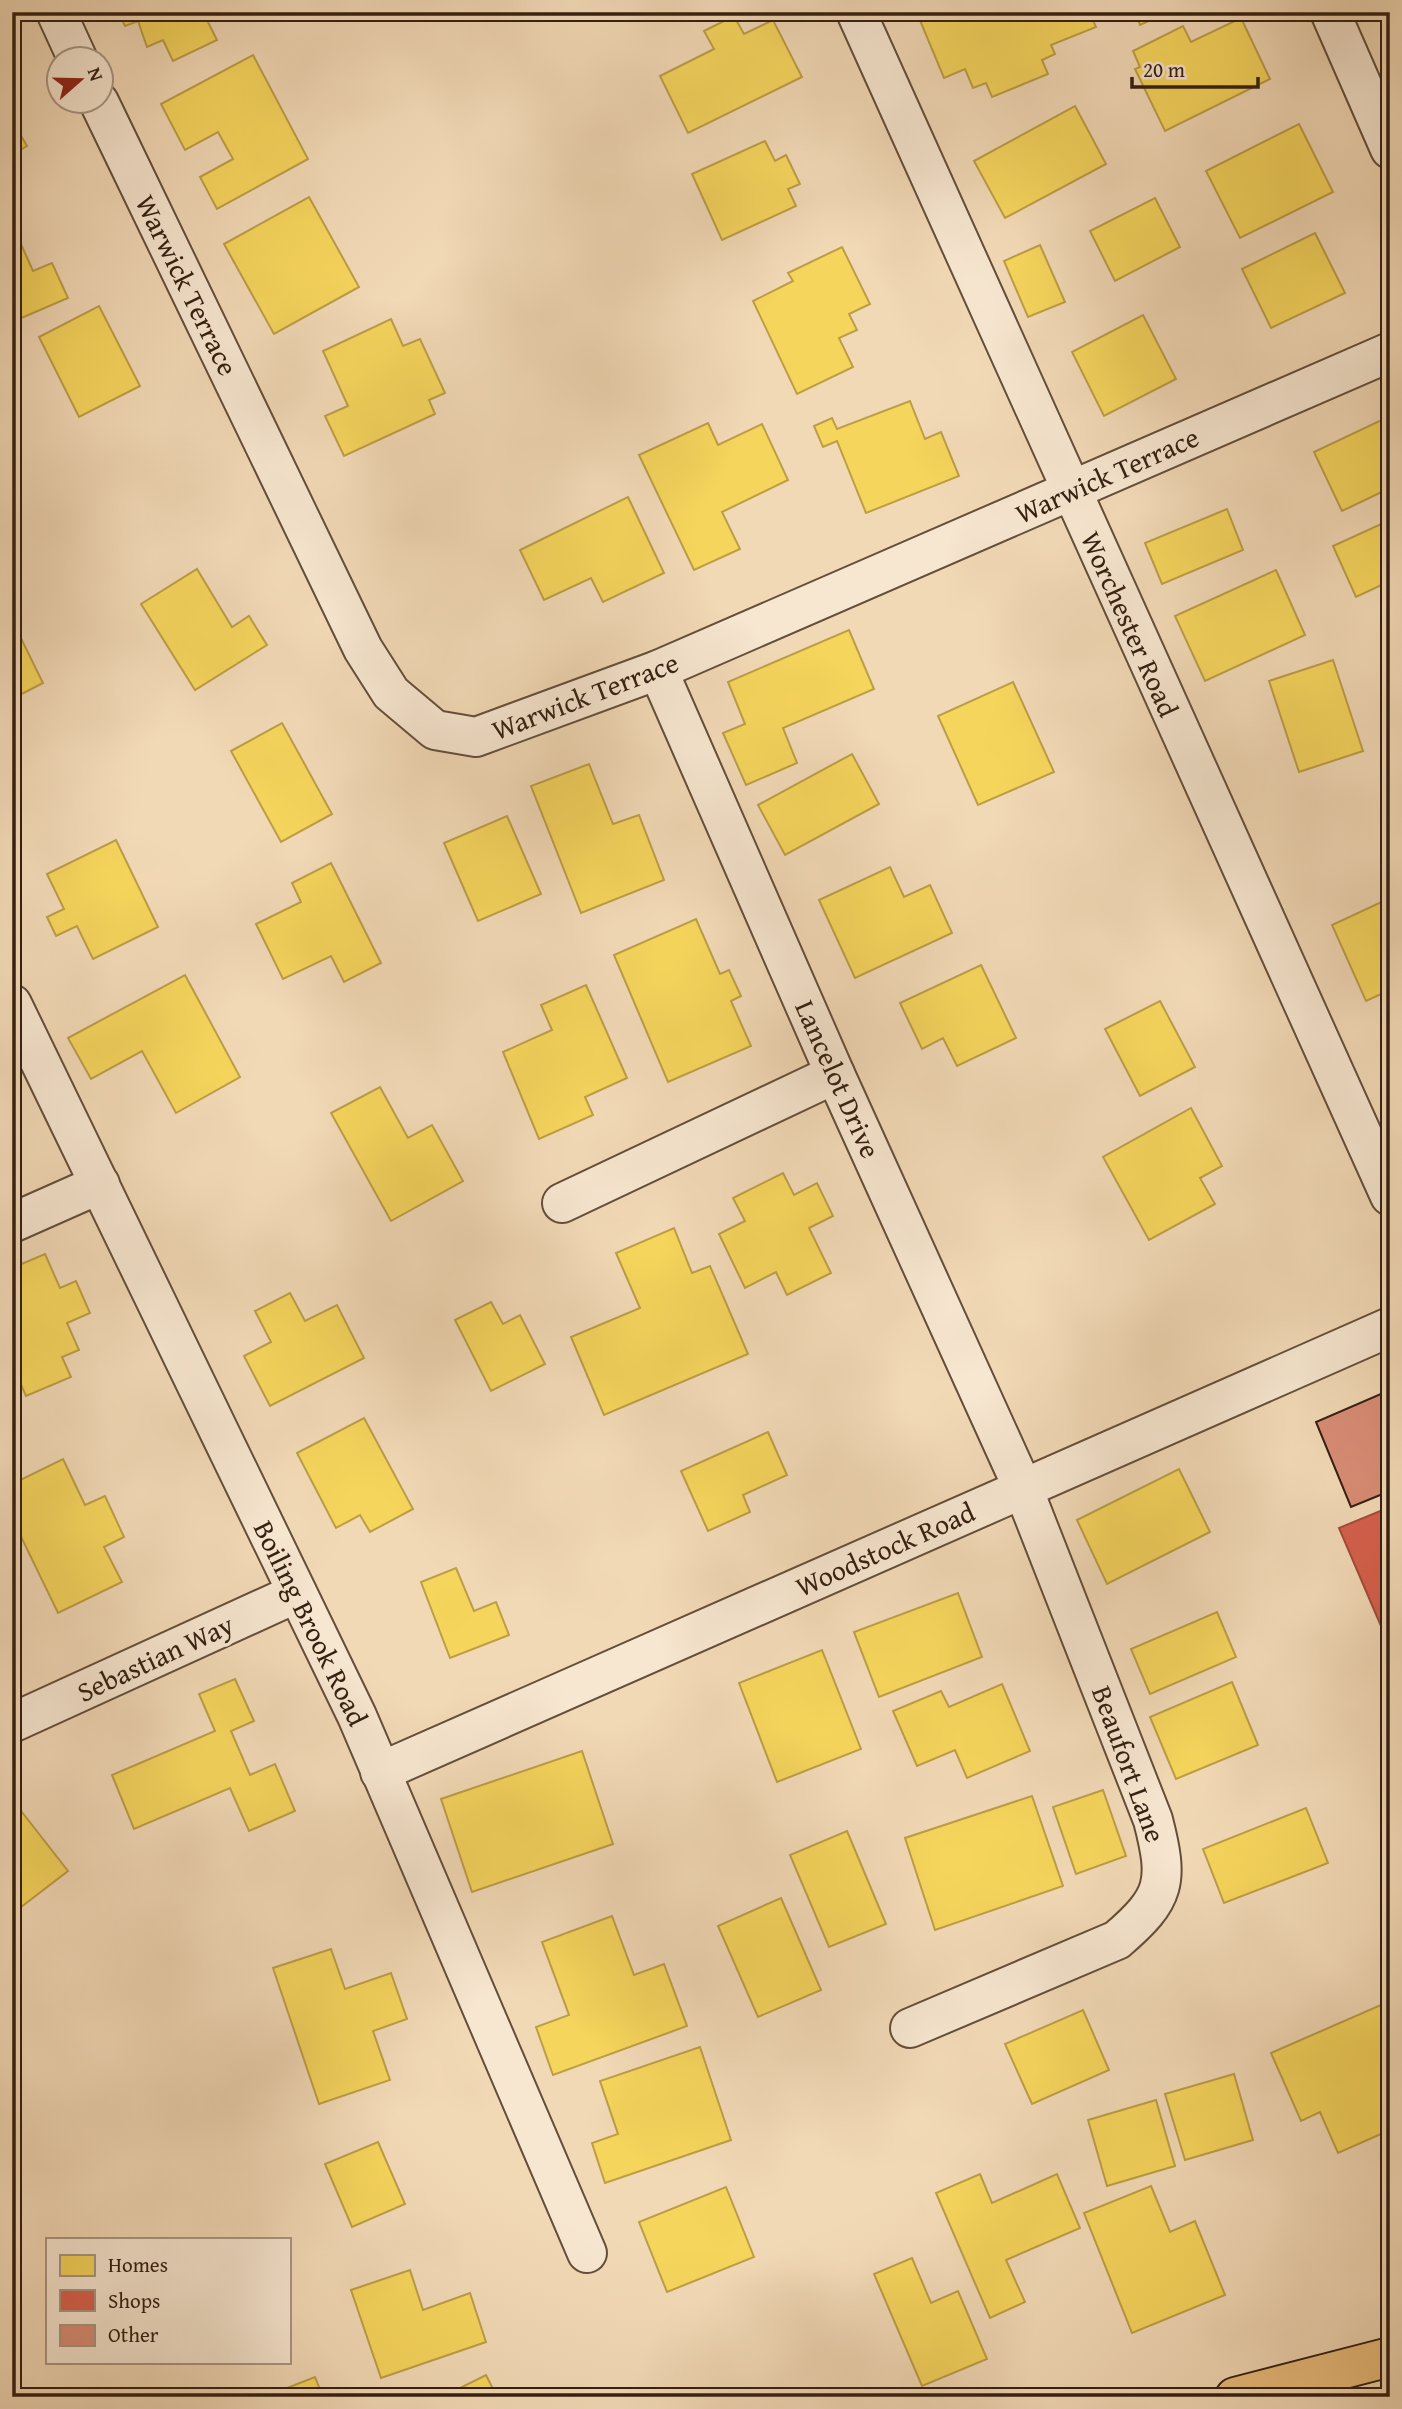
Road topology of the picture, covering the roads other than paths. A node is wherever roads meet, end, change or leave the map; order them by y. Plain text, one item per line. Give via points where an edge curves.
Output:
1 (56, 12) edge
2 (856, 12) edge
3 (1330, 12) edge
4 (72, 46) edge
5 (106, 116) edge
6 (1390, 149) edge
7 (1390, 352) edge
8 (1070, 491) junction
9 (658, 670) junction
10 (12, 1004) edge
11 (835, 1074) junction
12 (100, 1184) junction
13 (1390, 1196) edge
14 (562, 1203) dead end
15 (12, 1223) edge
16 (1390, 1327) edge
17 (1022, 1486) junction
18 (297, 1593) junction
19 (12, 1723) edge
20 (380, 1772) junction
21 (910, 2028) dead end
22 (587, 2253) dead end
23 (1390, 2357) edge
24 (1236, 2397) edge

1 - 4 street
2 - 8 street, Worchester Road
3 - 6 street
5 - 9 street, Warwick Terrace via 363,649 391,693 435,730 476,737
7 - 8 street, Warwick Terrace
8 - 9 street, Warwick Terrace
8 - 13 street, Worchester Road
9 - 11 street, Lancelot Drive
10 - 12 street, Boiling Brook Road
11 - 14 street
11 - 17 street, Lancelot Drive
12 - 15 street
12 - 18 street, Boiling Brook Road
16 - 17 street, Woodstock Road
17 - 20 street, Woodstock Road
17 - 21 street, Beaufort Lane via 1153,1820 1163,1860 1160,1891 1142,1918 1117,1940
18 - 19 street, Sebastian Way
18 - 20 street, Boiling Brook Road
20 - 22 street, Boiling Brook Road
23 - 24 main road

